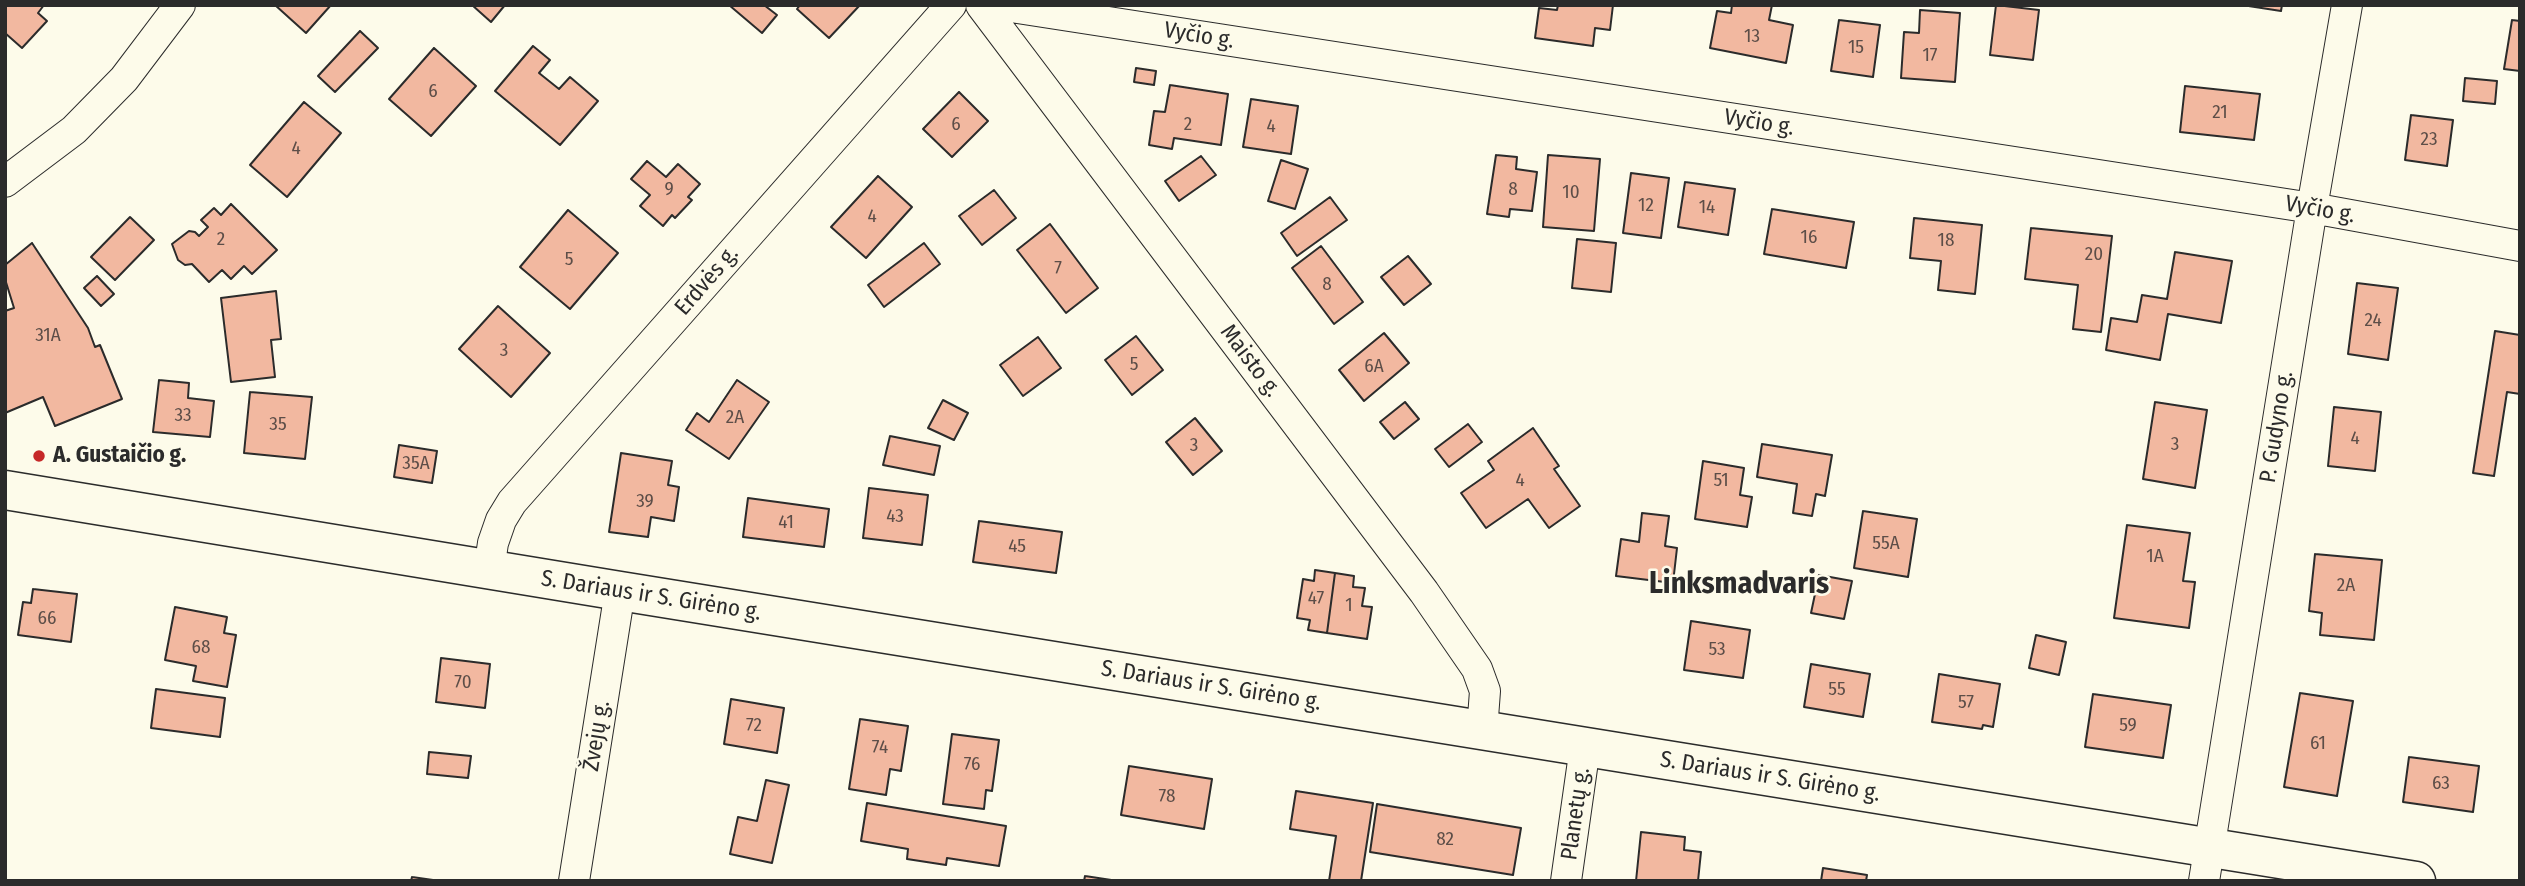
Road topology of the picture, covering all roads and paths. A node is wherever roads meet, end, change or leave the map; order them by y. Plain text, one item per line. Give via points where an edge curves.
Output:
1 (180, 5) edge
2 (951, 5) edge
3 (981, 5) edge
4 (998, 5) edge
5 (2347, 5) edge
6 (5, 181) edge
7 (2312, 208) junction
8 (2520, 246) edge
9 (5, 490) edge
10 (489, 570) junction
11 (620, 591) junction
12 (1482, 731) junction
13 (1586, 747) junction
14 (2206, 865) edge
15 (574, 881) edge
16 (1566, 881) edge
17 (2416, 881) edge

1 - 6 street via 124,79 74,130
2 - 10 street, Erdvės g. via 512,502 493,543
3 - 12 street, Maisto g. via 1424,592 1477,669 1485,691
4 - 7 street, Vyčio g.
5 - 7 street, P. Gudyno g.
7 - 8 street, Vyčio g.
7 - 14 street, P. Gudyno g.
9 - 10 street, S. Dariaus ir S. Girėno g.
10 - 11 street, S. Dariaus ir S. Girėno g.
11 - 12 street, S. Dariaus ir S. Girėno g.
11 - 15 street, Žvejų g.
12 - 13 street, S. Dariaus ir S. Girėno g.
13 - 14 street, S. Dariaus ir S. Girėno g.
13 - 16 street, Planetų g.
14 - 17 street, S. Dariaus ir S. Girėno g.

